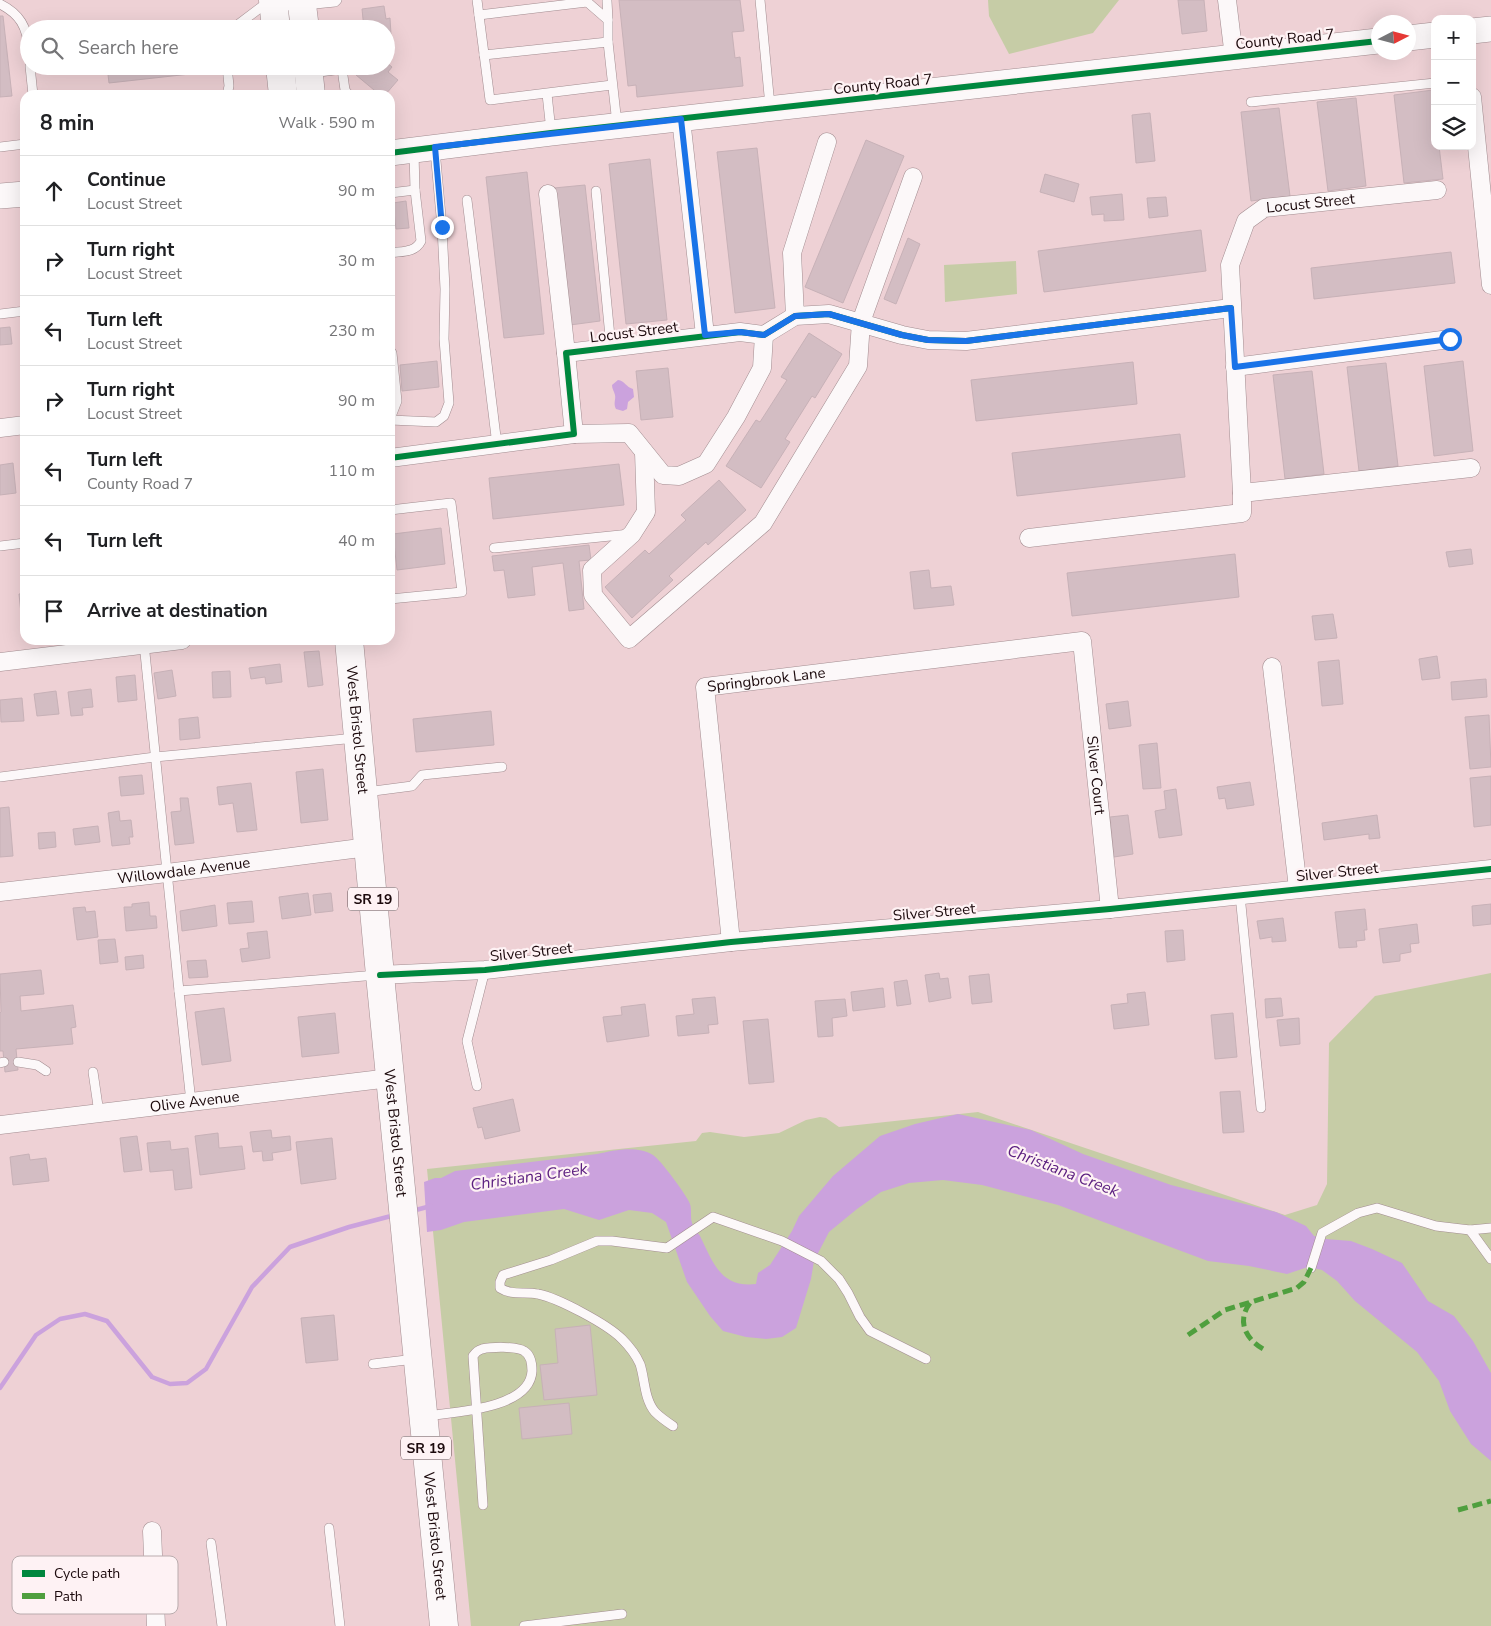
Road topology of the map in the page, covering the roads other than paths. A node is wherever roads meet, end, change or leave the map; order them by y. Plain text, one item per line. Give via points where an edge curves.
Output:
1 (271, 0) edge
2 (336, 0) edge
3 (477, 0) edge
4 (760, 0) edge
5 (1227, 0) edge
6 (586, 1) edge
7 (607, 1) dead end
8 (0, 4) edge
9 (480, 15) junction
10 (303, 16) edge
11 (20, 20) edge
12 (245, 20) edge
13 (274, 20) edge
14 (321, 20) edge
15 (608, 20) junction
16 (1491, 29) edge
17 (1476, 31) edge
18 (1431, 35) edge
19 (1416, 37) edge
20 (608, 42) junction
21 (1371, 42) edge
22 (484, 55) junction
23 (1234, 58) junction
24 (31, 75) edge
25 (228, 75) edge
26 (281, 75) edge
27 (343, 75) edge
28 (1431, 83) edge
29 (612, 85) junction
30 (32, 90) edge
31 (228, 90) edge
32 (282, 90) edge
33 (344, 90) edge
34 (547, 94) junction
35 (1251, 102) dead end
36 (1473, 105) edge
37 (770, 109) junction
38 (681, 119) junction
39 (617, 126) junction
40 (551, 133) junction
41 (827, 142) dead end
42 (20, 145) edge
43 (0, 148) edge
44 (425, 149) junction
45 (395, 152) edge
46 (913, 177) dead end
47 (415, 190) junction
48 (1437, 190) dead end
49 (395, 192) edge
50 (596, 192) dead end
51 (20, 194) edge
52 (548, 194) dead end
53 (0, 196) edge
54 (467, 200) dead end
55 (395, 252) edge
56 (1491, 285) edge
57 (1231, 308) junction
58 (20, 312) edge
59 (0, 314) edge
60 (795, 316) junction
61 (861, 322) junction
62 (705, 335) junction
63 (764, 335) junction
64 (1450, 339) dead end
65 (611, 347) junction
66 (566, 353) junction
67 (1235, 367) junction
68 (395, 382) edge
69 (395, 406) edge
70 (395, 419) edge
71 (20, 426) edge
72 (0, 428) edge
73 (574, 434) junction
74 (497, 444) junction
75 (644, 452) junction
76 (395, 457) edge
77 (1471, 468) dead end
78 (1242, 493) junction
79 (395, 509) edge
80 (632, 534) junction
81 (1029, 538) dead end
82 (20, 544) edge
83 (0, 546) edge
84 (494, 548) dead end
85 (395, 599) edge
86 (1082, 641) joint
87 (122, 645) edge
88 (144, 645) edge
89 (349, 645) edge
90 (0, 662) edge
91 (1272, 667) dead end
92 (358, 737) junction
93 (155, 757) junction
94 (502, 767) dead end
95 (0, 777) edge
96 (363, 792) junction
97 (368, 847) junction
98 (1491, 869) edge
99 (167, 873) junction
100 (1298, 888) junction
101 (0, 892) edge
102 (1240, 895) junction
103 (1110, 909) junction
104 (731, 942) junction
105 (485, 970) junction
106 (380, 975) junction
107 (179, 991) junction
108 (18, 1062) dead end
109 (46, 1071) dead end
110 (93, 1072) dead end
111 (390, 1078) junction
112 (477, 1086) dead end
113 (190, 1102) junction
114 (1261, 1108) dead end
115 (99, 1113) junction
116 (0, 1125) edge
117 (1491, 1228) edge
118 (1470, 1230) junction
119 (1491, 1260) edge
120 (1311, 1268) dead end
121 (418, 1359) junction
122 (926, 1359) dead end
123 (373, 1364) dead end
124 (476, 1410) junction
125 (423, 1416) junction
126 (673, 1426) dead end
127 (483, 1505) dead end
128 (329, 1528) dead end
129 (152, 1531) dead end
130 (211, 1543) dead end
131 (153, 1556) edge
132 (622, 1614) dead end
133 (222, 1626) edge
134 (340, 1626) edge
135 (444, 1626) edge
136 (524, 1626) edge

1 - 12 lane
1 - 13 main road
2 - 10 lane
3 - 9 lane
4 - 37 lane
5 - 23 street
6 - 9 lane
6 - 15 lane
7 - 15 lane
8 - 11 lane via 12,10
9 - 22 lane
10 - 14 lane
15 - 20 lane
16 - 17 street
18 - 19 street
20 - 22 lane
20 - 29 lane
21 - 23 street, County Road 7
22 - 34 lane via 490,100
23 - 37 street, County Road 7
24 - 30 lane
25 - 31 lane
26 - 32 main road
27 - 33 lane
28 - 35 lane
29 - 34 lane
29 - 39 lane
34 - 40 lane
36 - 56 street
37 - 38 street, County Road 7
38 - 39 street, County Road 7
38 - 62 street
39 - 40 street, County Road 7
40 - 44 street, County Road 7
41 - 60 street via 792,253
42 - 43 lane
44 - 45 street, County Road 7
44 - 47 lane
44 - 70 lane via 442,227 449,403 444,416 436,422
46 - 61 street
47 - 49 lane
47 - 55 lane via 421,241 418,247
48 - 57 street, Locust Street via 1264,208 1246,221 1238,240 1230,265
50 - 65 lane
51 - 53 street
52 - 66 street
54 - 74 lane
57 - 61 street via 966,341 928,340
57 - 67 street, Locust Street
58 - 59 lane
60 - 61 street via 829,314
60 - 63 street
61 - 80 street via 858,366 764,523 629,639 593,595 592,570
62 - 63 street, Locust Street via 740,332
62 - 65 street, Locust Street
63 - 75 street via 762,368 706,464 679,476 663,476
64 - 67 street
65 - 66 street, Locust Street
66 - 73 street
67 - 78 street, Locust Street
68 - 69 lane
71 - 72 street
73 - 74 street
73 - 75 street via 629,433
74 - 76 street
75 - 80 street via 646,512
77 - 78 street
78 - 81 street, Locust Street via 1242,513
79 - 85 lane via 451,503 462,592
80 - 84 lane
82 - 83 lane
86 - 103 street, Silver Court
86 - 104 street, Springbrook Lane via 705,687
87 - 90 street
88 - 93 lane
89 - 92 main road, West Bristol Street / SR 19
91 - 100 street
92 - 93 lane
92 - 96 main road, West Bristol Street / SR 19
93 - 95 lane
93 - 99 lane
94 - 96 lane via 422,775 412,786
96 - 97 main road, West Bristol Street / SR 19
97 - 99 street, Willowdale Avenue
97 - 106 main road, West Bristol Street / SR 19
98 - 100 street, Silver Street
99 - 101 street, Willowdale Avenue
99 - 107 lane
100 - 102 street, Silver Street
102 - 103 street, Silver Street
102 - 114 lane
103 - 104 street, Silver Street
104 - 105 street, Silver Street
105 - 106 street, Silver Street
105 - 112 lane via 467,1041
106 - 107 lane
106 - 111 main road, West Bristol Street / SR 19
107 - 113 lane
108 - 109 lane via 37,1065
110 - 115 lane
111 - 113 street, Olive Avenue
111 - 121 main road, West Bristol Street / SR 19
113 - 115 street, Olive Avenue
115 - 116 street, Olive Avenue
117 - 118 lane
118 - 119 lane
118 - 120 lane via 1436,1226 1377,1208 1358,1213 1322,1233
121 - 123 lane
121 - 125 main road, West Bristol Street / SR 19
122 - 126 lane via 870,1331 839,1279 821,1262 782,1241 713,1217 667,1248 597,1241 551,1260 503,1274 500,1288 506,1292 536,1293 564,1304 621,1338 639,1363 654,1411
124 - 124 lane via 520,1392 531,1380 532,1361 525,1351 481,1349 475,1353
124 - 125 lane
124 - 127 lane
125 - 135 main road, West Bristol Street / SR 19
128 - 134 lane
129 - 131 street
130 - 133 lane
132 - 136 lane

